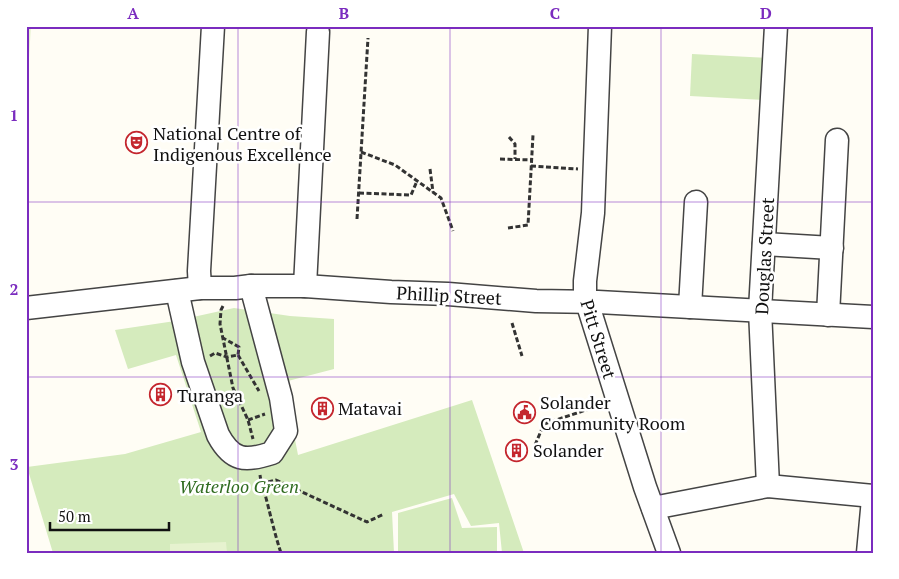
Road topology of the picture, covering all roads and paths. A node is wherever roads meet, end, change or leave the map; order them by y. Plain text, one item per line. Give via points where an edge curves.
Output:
1 (213, 26) edge
2 (600, 26) edge
3 (776, 26) edge
4 (318, 32) dead end
5 (368, 38) dead end
6 (533, 135) dead end
7 (509, 137) dead end
8 (837, 140) dead end
9 (361, 152) junction
10 (500, 159) dead end
11 (515, 159) junction
12 (532, 160) junction
13 (531, 166) junction
14 (430, 169) dead end
15 (594, 170) junction
16 (417, 181) junction
17 (433, 192) junction
18 (359, 193) junction
19 (696, 202) dead end
20 (357, 219) dead end
21 (508, 228) dead end
22 (453, 231) dead end
23 (764, 244) junction
24 (832, 248) junction
25 (251, 286) junction
26 (305, 286) junction
27 (200, 288) junction
28 (177, 291) junction
29 (586, 302) junction
30 (690, 307) junction
31 (26, 308) edge
32 (221, 310) dead end
33 (760, 310) junction
34 (828, 315) junction
35 (873, 317) edge
36 (512, 323) dead end
37 (222, 338) junction
38 (238, 355) junction
39 (522, 356) dead end
40 (227, 357) junction
41 (193, 362) junction
42 (261, 392) dead end
43 (598, 406) dead end
44 (535, 445) dead end
45 (257, 458) junction
46 (261, 484) junction
47 (768, 486) junction
48 (873, 497) edge
49 (653, 508) junction
50 (384, 514) dead end
51 (281, 553) edge
52 (670, 553) edge
53 (868, 553) edge

1 - 27 street
2 - 15 street, Pitt Street
3 - 23 street, Douglas Street
4 - 26 street
5 - 9 path
6 - 12 path
7 - 11 path via 515,144
8 - 24 street
9 - 16 path via 395,165
9 - 18 path
10 - 11 path
11 - 12 path
12 - 13 path
13 - 15 path
13 - 21 path via 528,225
14 - 17 path
15 - 29 street, Pitt Street
16 - 17 path
16 - 18 path via 411,195
17 - 22 path via 441,198
18 - 20 path
19 - 30 street
23 - 24 street
23 - 33 street, Douglas Street
24 - 34 street
25 - 26 street, Phillip Street
25 - 27 street, Phillip Street
25 - 45 street via 281,398 286,430 272,453
26 - 29 street, Phillip Street
27 - 28 street, Phillip Street
28 - 31 street, Phillip Street
28 - 41 street
29 - 30 street, Phillip Street
29 - 49 street, Pitt Street
30 - 33 street, Phillip Street
32 - 37 path
33 - 34 street, Phillip Street
33 - 47 street, Douglas Street
34 - 35 street, Phillip Street
36 - 39 path
37 - 38 path via 239,347
37 - 40 path
38 - 40 path
38 - 42 path
40 - 41 path via 215,353
40 - 45 path via 233,388 248,420
41 - 45 street via 224,446 239,457
43 - 44 path via 544,424
45 - 46 path
46 - 50 path via 276,480 367,522
46 - 51 path
47 - 48 street
47 - 49 street
48 - 53 street
49 - 52 street, Pitt Street

